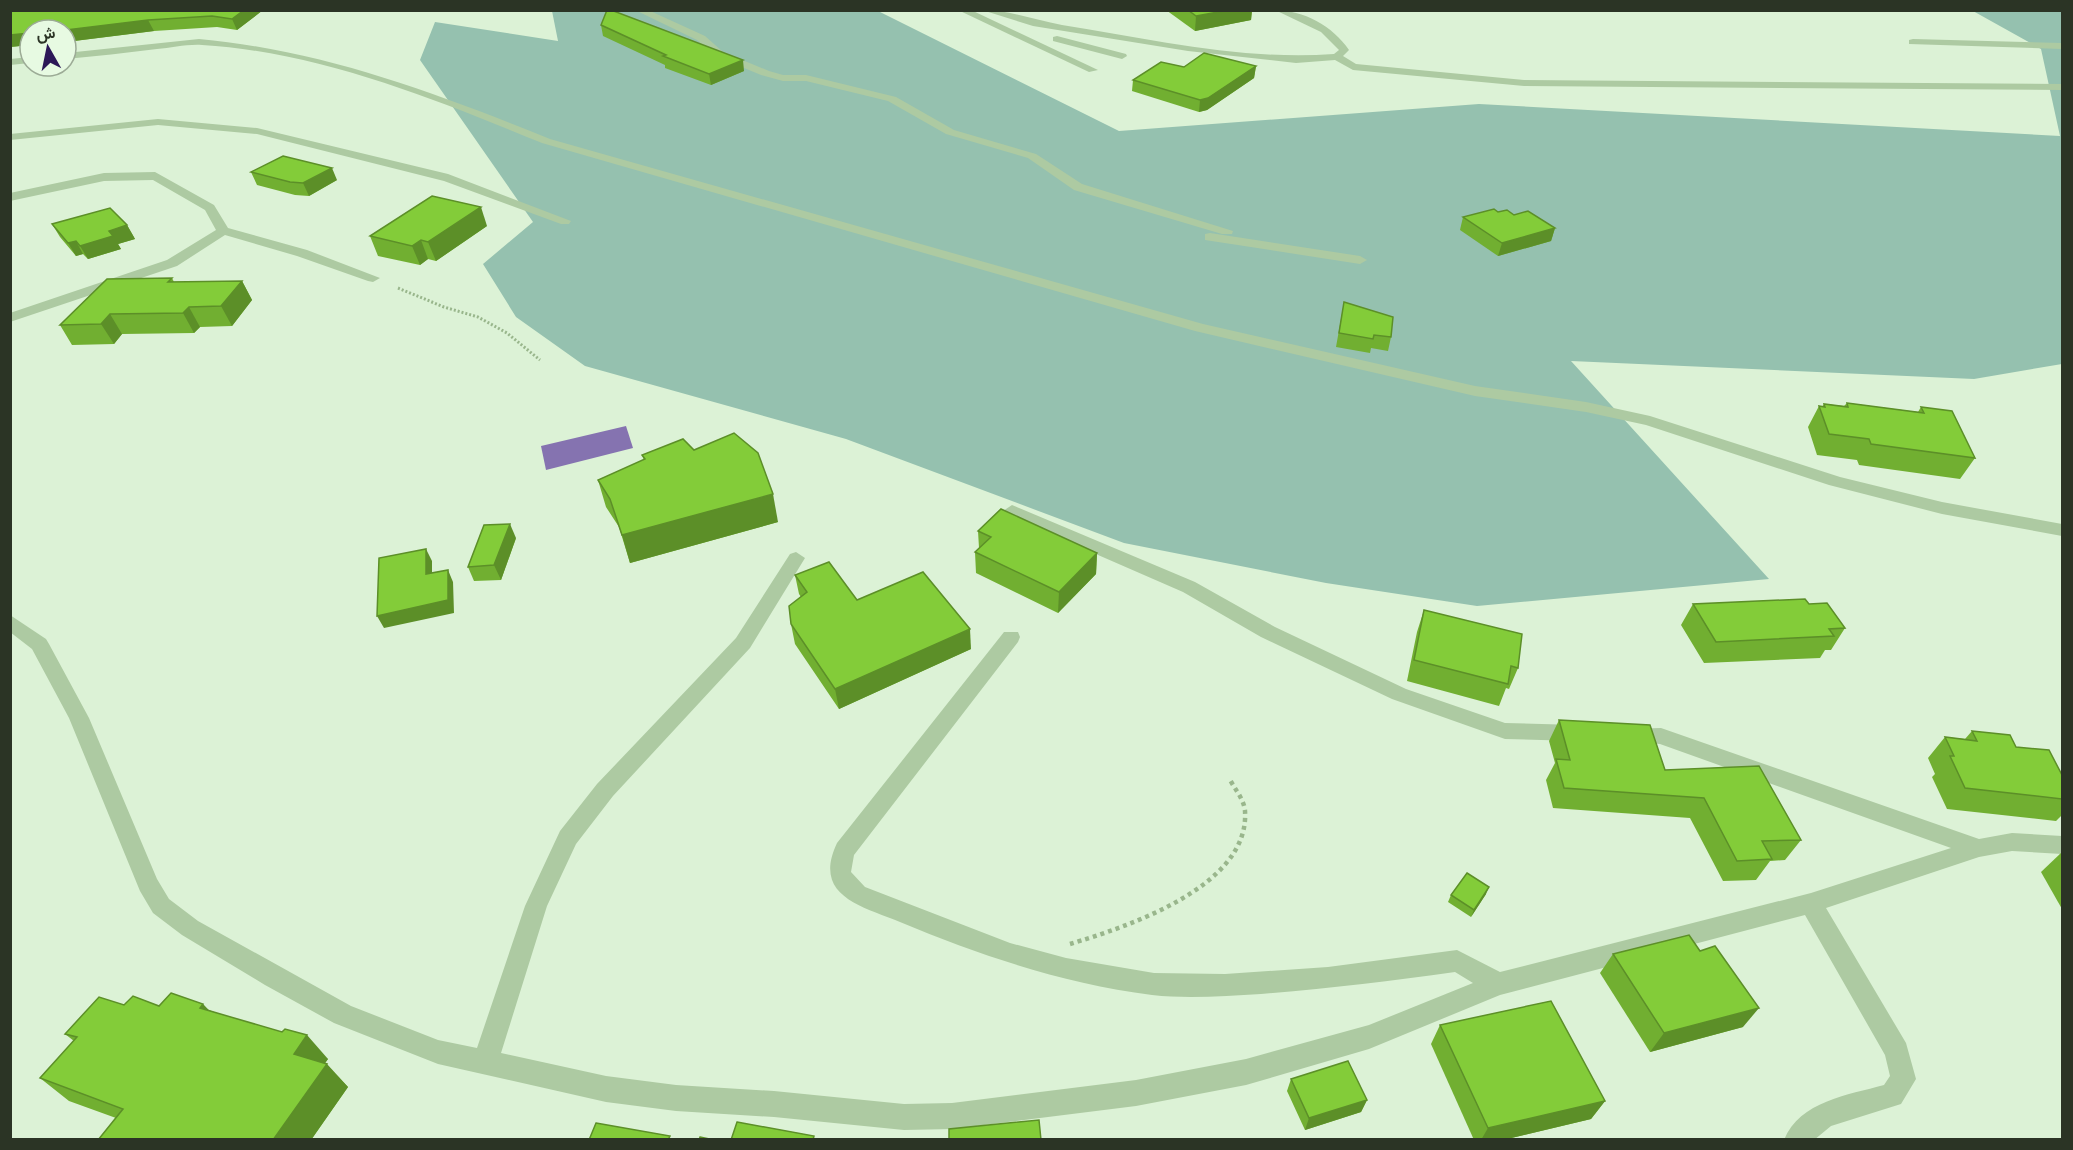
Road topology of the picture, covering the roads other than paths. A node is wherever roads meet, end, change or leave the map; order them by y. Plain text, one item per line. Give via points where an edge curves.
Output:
1 (639, 10) edge
2 (962, 10) edge
3 (968, 10) edge
4 (986, 10) edge
5 (1279, 10) edge
6 (1006, 16) junction
7 (1019, 36) junction
8 (1912, 42) dead end
9 (2062, 46) edge
10 (78, 55) edge
11 (1122, 56) dead end
12 (1336, 57) junction
13 (1093, 70) dead end
14 (2062, 87) edge
15 (10, 137) edge
16 (1099, 195) junction
17 (10, 197) edge
18 (565, 221) dead end
19 (223, 231) junction
20 (1227, 231) dead end
21 (1360, 260) dead end
22 (374, 278) dead end
23 (10, 318) edge
24 (1012, 511) edge
25 (2062, 530) edge
26 (796, 558) dead end
27 (10, 621) edge
28 (1011, 637) dead end
29 (1594, 734) edge
30 (1617, 735) edge
31 (2062, 845) edge
32 (1979, 848) junction
33 (1811, 903) junction
34 (1498, 984) junction
35 (485, 1063) junction
36 (1797, 1140) edge

1 - 16 street via 701,38 719,54 765,73 806,78 892,99 934,126 1032,156 1078,187
2 - 7 street
3 - 6 street
4 - 6 street
5 - 12 street via 1340,41 1344,50
6 - 12 street via 1188,48 1296,60
7 - 11 street via 1063,40
7 - 13 street
8 - 9 street
10 - 25 street via 199,42 308,59 455,104 546,141 1200,328 1475,392 1586,407 1650,421 1835,481 1942,508
12 - 14 street via 1353,67 1524,83
15 - 18 street via 158,122 257,131 448,178
16 - 20 street
16 - 21 street via 1223,241
17 - 19 street via 104,177 155,176 210,208
19 - 22 street
19 - 23 street via 172,263
24 - 29 street via 1189,587 1268,632 1399,694 1504,731
26 - 35 street via 743,643 605,790 568,838 536,906
27 - 35 street via 39,644 80,718 148,884 161,906 190,928 343,1015 438,1052
28 - 34 street via 845,850 840,876 857,894 1010,954 1066,969 1154,984 1225,985 1329,978 1457,961
30 - 32 street via 1661,736
31 - 32 street via 2012,842
32 - 33 street
33 - 34 street
33 - 36 street via 1897,1052 1904,1079 1892,1095 1825,1115 1809,1125
34 - 35 street via 1369,1037 1246,1072 1136,1093 952,1116 904,1117 676,1098 606,1089

